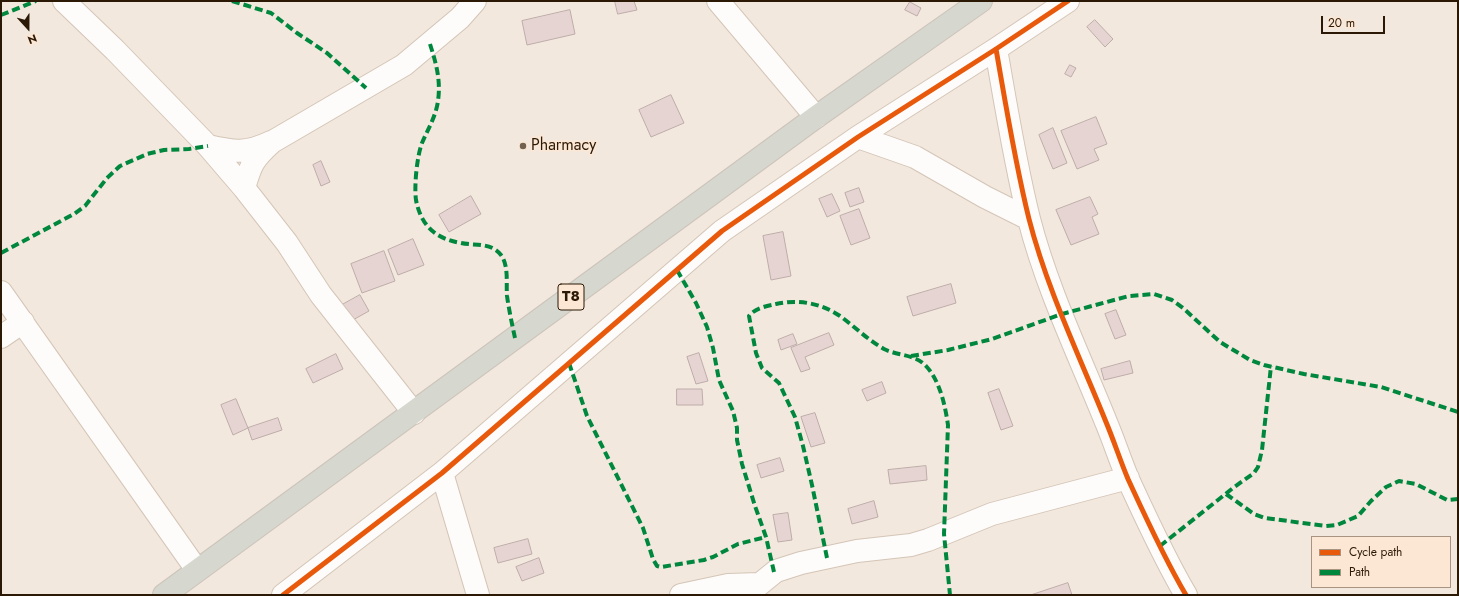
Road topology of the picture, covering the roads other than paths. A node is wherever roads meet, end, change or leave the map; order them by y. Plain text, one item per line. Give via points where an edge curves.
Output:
1 (64, 1) edge
2 (475, 1) edge
3 (718, 1) edge
4 (981, 1) edge
5 (1068, 1) edge
6 (996, 49) junction
7 (816, 117) junction
8 (858, 137) junction
9 (272, 142) junction
10 (208, 146) junction
11 (244, 188) junction
12 (1029, 219) junction
13 (1, 292) edge
14 (23, 322) junction
15 (1, 337) edge
16 (414, 413) junction
17 (442, 472) junction
18 (1128, 478) junction
19 (197, 570) junction
20 (756, 590) edge
21 (164, 595) edge
22 (283, 595) edge
23 (478, 595) edge
24 (682, 595) edge
25 (1186, 595) edge

1 - 10 street
2 - 9 street via 460,18 404,65
3 - 7 street
4 - 7 highway, T8
5 - 6 street
6 - 8 street
6 - 12 street
7 - 16 highway, T8
8 - 12 street via 915,157
8 - 17 street via 722,231
9 - 10 street via 250,151
9 - 11 street via 250,166
10 - 11 street
11 - 16 street via 287,244 321,295
12 - 18 street via 1044,268
13 - 14 street
14 - 15 street
14 - 19 street
16 - 19 highway, T8
17 - 22 street
17 - 23 street
18 - 20 street via 992,514 911,545 857,551 801,563 776,571
18 - 25 street
19 - 21 highway, T8
20 - 24 street via 728,585

